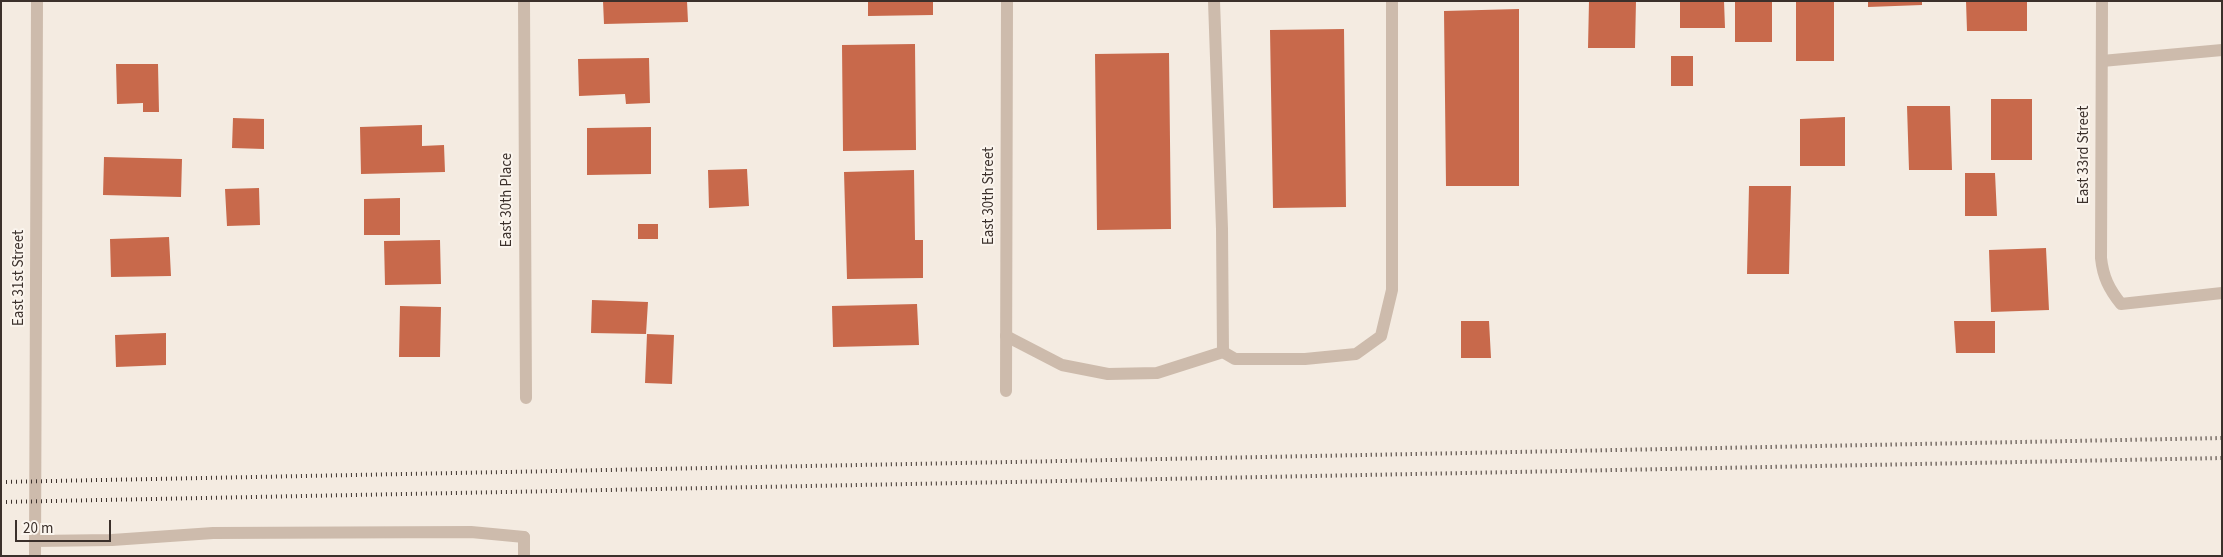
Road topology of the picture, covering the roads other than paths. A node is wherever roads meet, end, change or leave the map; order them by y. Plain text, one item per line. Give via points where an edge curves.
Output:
1 (38, 1) edge
2 (524, 1) edge
3 (1007, 1) edge
4 (1214, 1) edge
5 (1392, 1) edge
6 (2102, 1) edge
7 (2222, 50) edge
8 (2102, 61) junction
9 (2222, 294) edge
10 (1006, 336) junction
11 (1223, 352) junction
12 (1006, 391) dead end
13 (526, 398) dead end
14 (35, 541) junction
15 (35, 556) edge
16 (524, 556) edge

1 - 14 street, East 31st Street
2 - 13 street, East 30th Place
3 - 10 street, East 30th Street
4 - 11 street
5 - 11 street via 1392,290 1381,336 1356,354 1236,359
6 - 8 street, East 33rd Street
7 - 8 street
8 - 9 street, East 33rd Street via 2101,258 2103,276 2110,291 2121,304
10 - 11 street via 1062,365 1108,374 1157,373
10 - 12 street, East 30th Street
14 - 15 street, East 31st Street
14 - 16 street via 223,533 471,532 524,537

